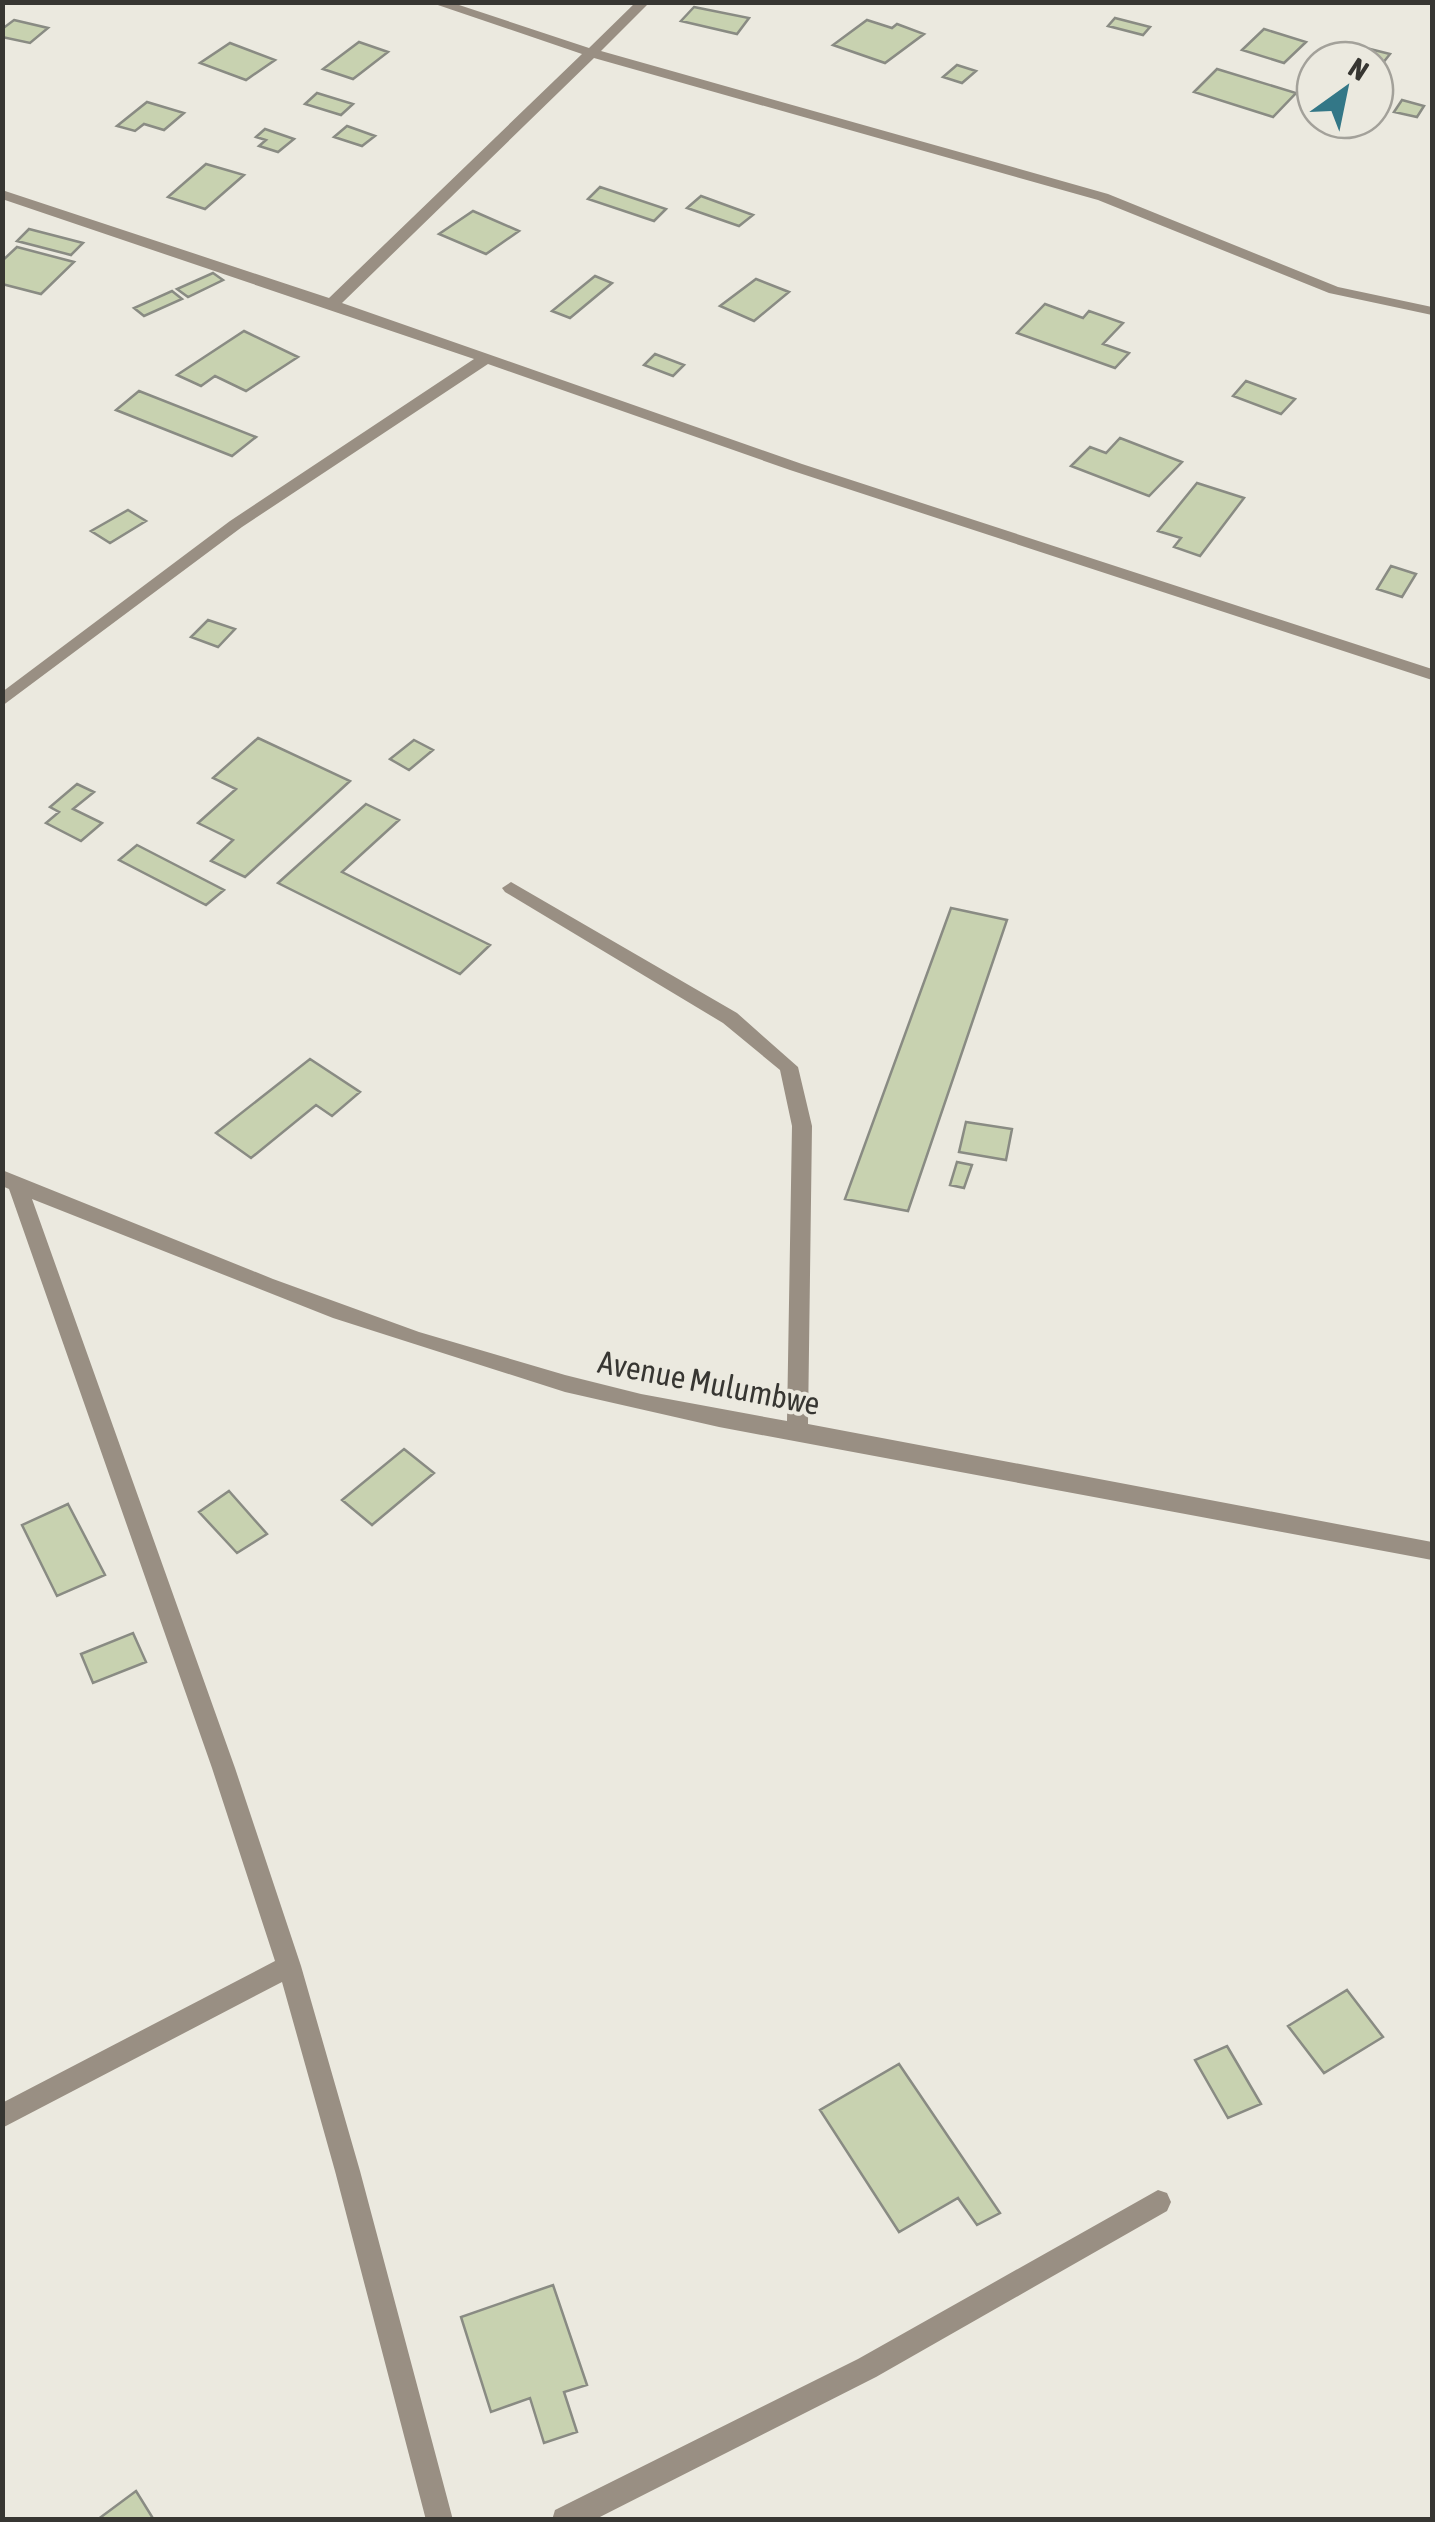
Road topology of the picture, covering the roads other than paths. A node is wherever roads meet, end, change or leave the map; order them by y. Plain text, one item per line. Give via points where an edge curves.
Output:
1 (436, 2) edge
2 (644, 2) edge
3 (595, 54) junction
4 (2, 194) edge
5 (332, 304) junction
6 (1432, 312) edge
7 (482, 360) junction
8 (1432, 674) edge
9 (2, 702) edge
10 (512, 888) dead end
11 (10, 1181) edge
12 (797, 1431) junction
13 (1432, 1551) edge
14 (289, 1966) junction
15 (2, 2116) edge
16 (1158, 2202) dead end
17 (440, 2520) edge
18 (565, 2520) edge

1 - 3 street
2 - 3 street
3 - 5 street
3 - 6 street via 1102,197 1334,290
4 - 5 street
5 - 7 street
7 - 8 street
7 - 9 street via 236,524
10 - 12 street via 730,1018 789,1067 802,1126
11 - 12 street, Avenue Mulumbwe via 294,1297 456,1353 568,1386
11 - 14 street via 183,1650
12 - 13 street, Avenue Mulumbwe
14 - 15 street
14 - 17 street
16 - 18 street via 867,2368

